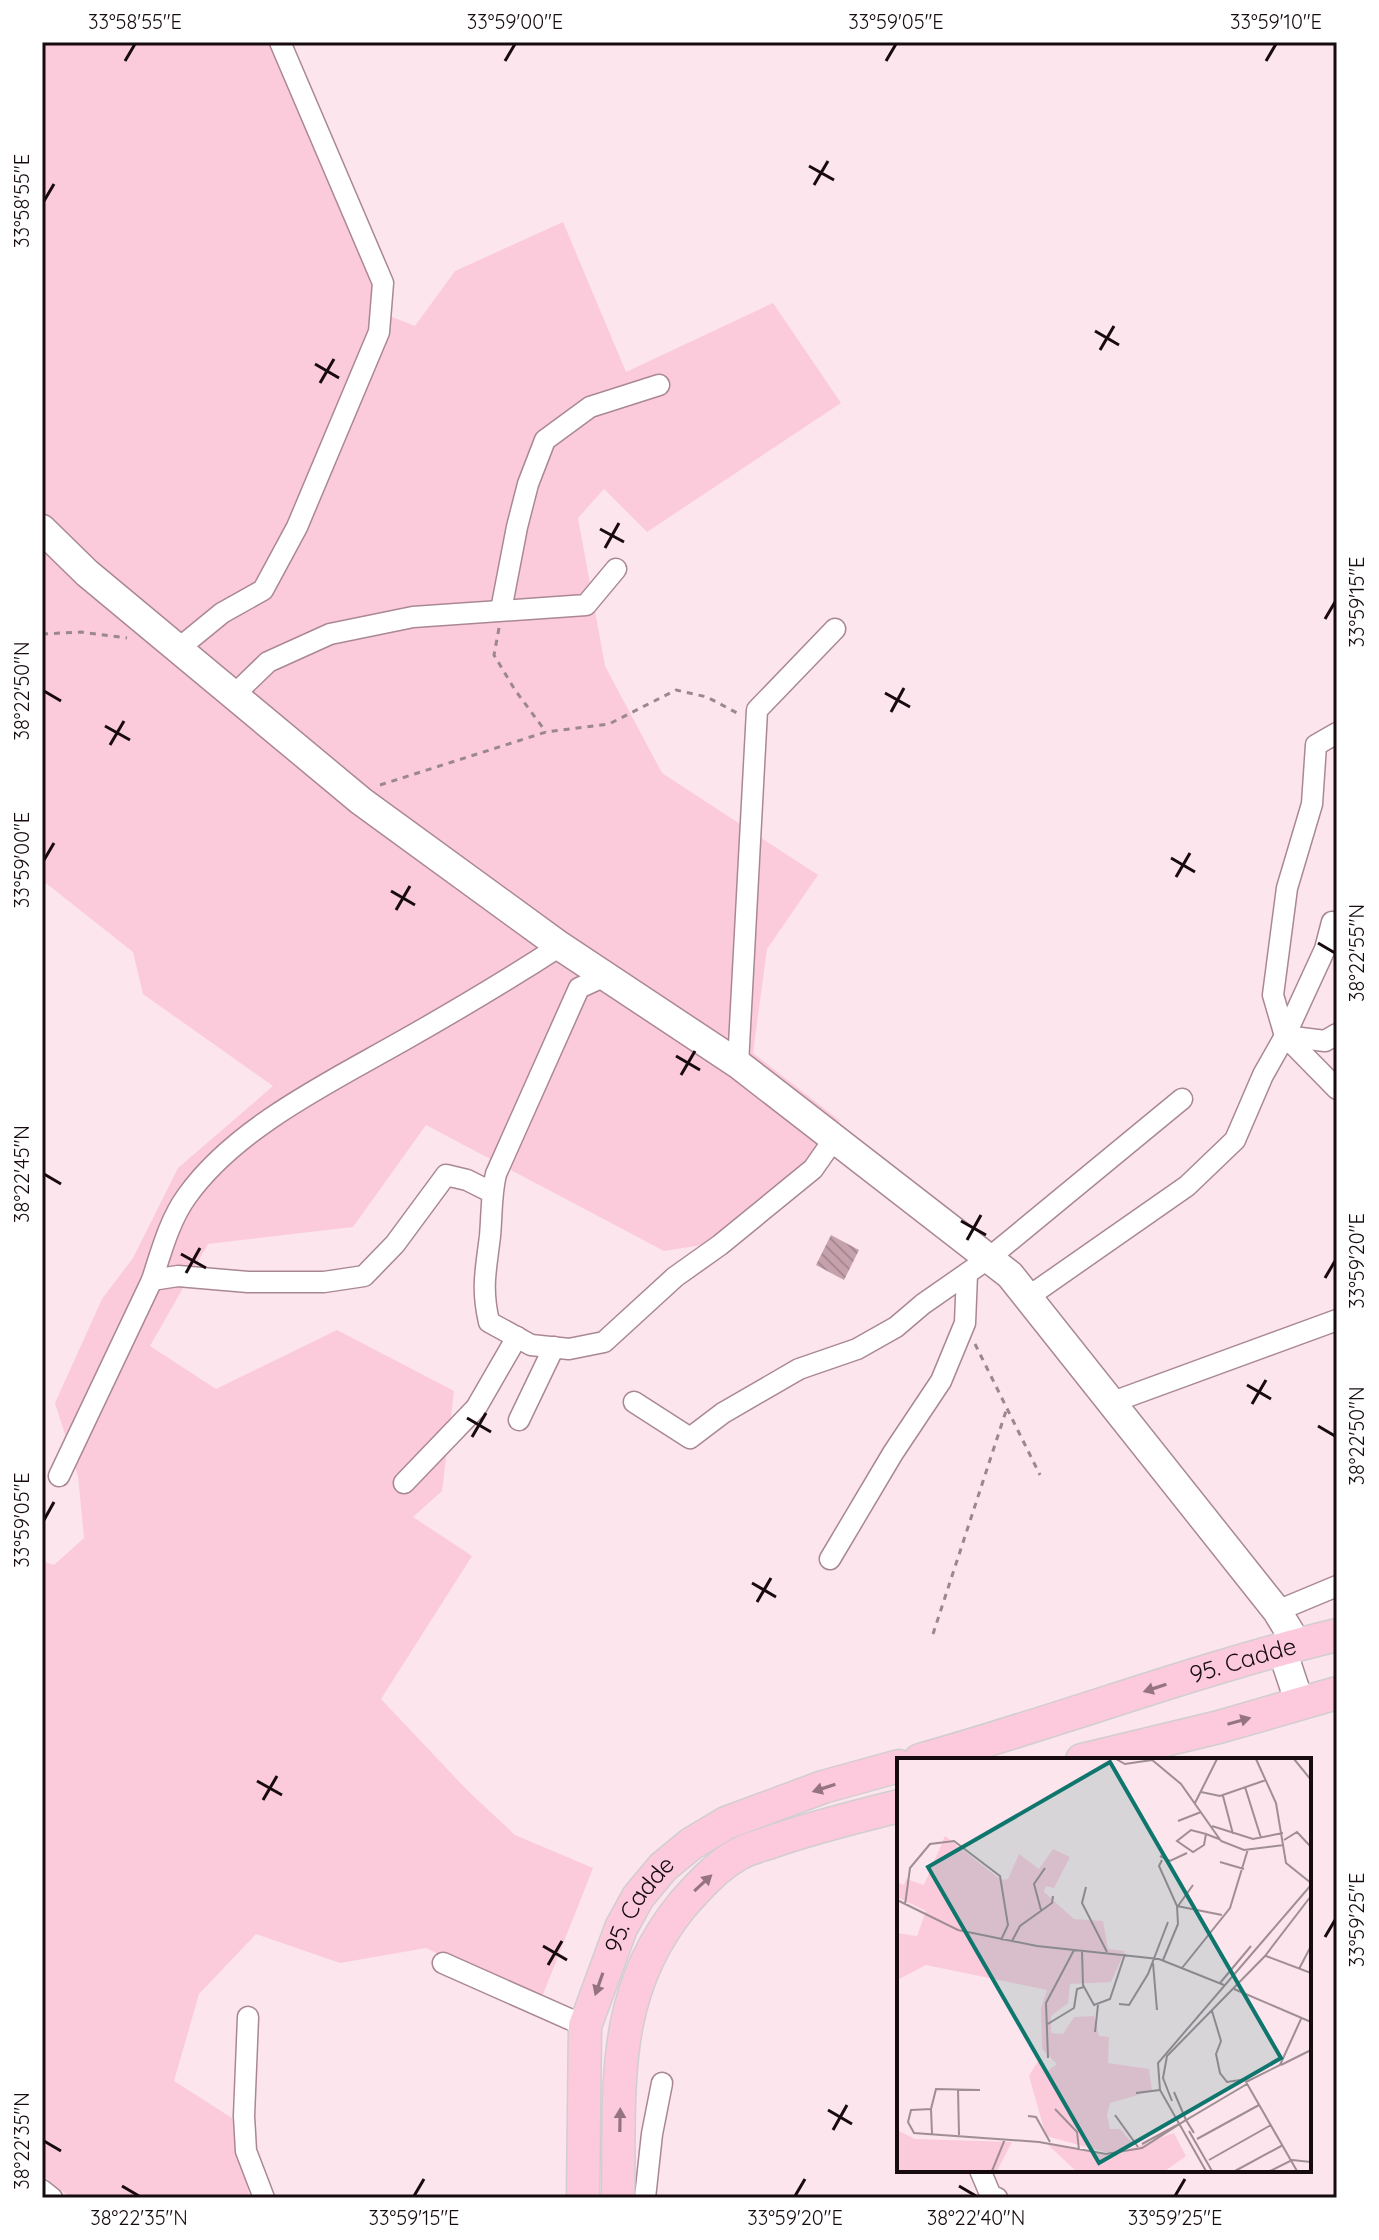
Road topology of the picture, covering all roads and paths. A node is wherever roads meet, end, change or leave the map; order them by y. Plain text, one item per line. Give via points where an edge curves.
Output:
1 (280, 42) edge
2 (659, 385) dead end
3 (42, 529) edge
4 (616, 569) dead end
5 (501, 610) junction
6 (835, 629) dead end
7 (42, 634) edge
8 (135, 639) dead end
9 (178, 649) junction
10 (234, 695) junction
11 (756, 724) junction
12 (546, 732) junction
13 (1337, 733) edge
14 (352, 793) junction
15 (1332, 922) dead end
16 (560, 946) junction
17 (605, 976) junction
18 (1337, 1034) edge
19 (1285, 1036) junction
20 (738, 1064) junction
21 (1337, 1089) edge
22 (1182, 1099) dead end
23 (834, 1139) junction
24 (491, 1192) junction
25 (978, 1266) junction
26 (152, 1280) junction
27 (1028, 1297) junction
28 (1337, 1320) edge
29 (965, 1323) junction
30 (517, 1337) junction
31 (554, 1347) junction
32 (634, 1402) dead end
33 (1110, 1403) junction
34 (1007, 1408) junction
35 (519, 1420) dead end
36 (1040, 1475) dead end
37 (59, 1476) dead end
38 (404, 1483) dead end
39 (830, 1559) dead end
40 (1337, 1586) edge
41 (1277, 1611) junction
42 (933, 1634) dead end
43 (1335, 1641) edge
44 (1289, 1646) junction
45 (1337, 1693) edge
46 (1300, 1704) junction
47 (1138, 1754) edge
48 (927, 1758) edge
49 (1101, 1758) edge
50 (897, 1767) edge
51 (897, 1807) edge
52 (443, 1963) dead end
53 (248, 2017) dead end
54 (585, 2026) junction
55 (662, 2083) dead end
56 (981, 2172) edge
57 (42, 2190) edge
58 (52, 2198) edge
59 (264, 2198) edge
60 (583, 2198) edge
61 (618, 2198) edge
62 (645, 2198) edge
63 (997, 2198) edge

1 - 9 street via 383,283 379,332 297,527 263,590 222,613
2 - 5 street via 590,407 545,440 528,484
3 - 9 street
4 - 5 street via 586,605
5 - 10 street via 413,617 330,634 268,662
5 - 12 path via 494,655
6 - 11 street via 757,710
7 - 8 path via 81,632
9 - 10 street
10 - 14 street
11 - 12 path via 707,697 676,690 609,724
11 - 20 street
12 - 14 path
13 - 19 street via 1316,745 1312,804 1287,888 1273,995
14 - 16 street
15 - 19 street
16 - 17 street
16 - 26 street via 345,1074 224,1155 187,1197
17 - 20 street
17 - 24 street via 579,988
18 - 19 street via 1325,1041
19 - 21 street
19 - 27 street via 1235,1140 1187,1186
20 - 23 street
22 - 25 street
23 - 25 street
23 - 31 street via 813,1169 675,1277 604,1342
24 - 26 street via 446,1175 364,1276 324,1282 178,1276
24 - 30 street via 482,1295 489,1322
25 - 27 street via 1010,1275
25 - 29 street
25 - 32 street via 896,1327 857,1349 799,1369 690,1438
26 - 37 street
27 - 33 street
28 - 33 street
29 - 34 path
29 - 39 street via 941,1381
30 - 31 street via 531,1345
30 - 38 street via 476,1408
31 - 35 street
33 - 41 street
34 - 36 path
34 - 42 path
40 - 41 street
41 - 44 street
43 - 44 main road, 95. Cadde
44 - 46 street
44 -> 48 main road, 95. Cadde
45 - 46 main road
47 -> 46 main road
47 - 49 main road
50 -> 54 main road, 95. Cadde via 726,1823 663,1867 621,1928
61 -> 51 main road, 95. Cadde via 627,2012 642,1968 665,1926 700,1884 738,1854
52 - 54 street
53 - 59 street via 246,2151
54 - 60 main road, 95. Cadde
55 - 62 street
56 - 63 street via 991,2196
57 - 58 street

